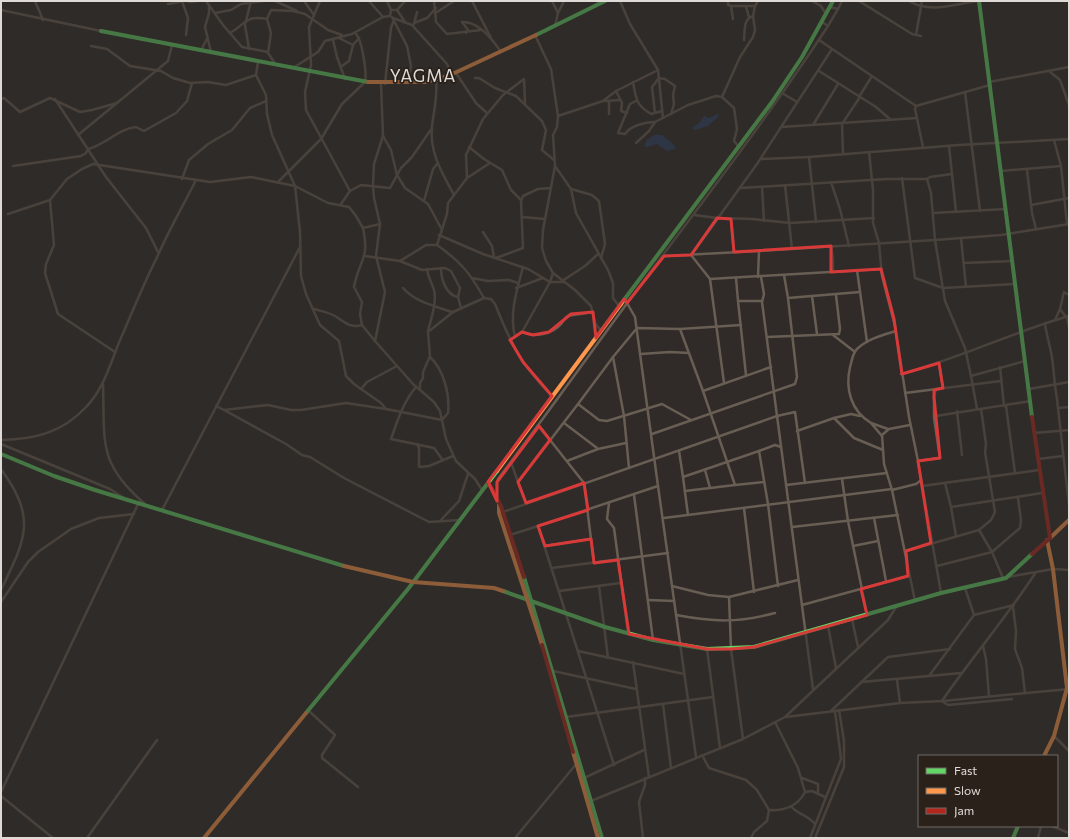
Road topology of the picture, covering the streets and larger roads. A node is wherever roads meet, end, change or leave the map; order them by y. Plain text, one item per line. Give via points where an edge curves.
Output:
1 (35, 1) edge
2 (184, 1) edge
3 (198, 1) edge
4 (206, 1) edge
5 (250, 1) edge
6 (263, 1) edge
7 (275, 1) edge
8 (304, 1) edge
9 (320, 1) edge
10 (369, 1) edge
11 (388, 1) edge
12 (404, 1) edge
13 (434, 1) edge
14 (454, 1) edge
15 (472, 1) edge
16 (552, 1) edge
17 (564, 1) edge
18 (605, 1) edge
19 (620, 1) edge
20 (728, 1) edge
21 (758, 1) edge
22 (812, 1) edge
23 (833, 1) edge
24 (842, 1) edge
25 (909, 1) edge
26 (922, 1) edge
27 (978, 1) edge
28 (861, 2) edge
29 (954, 3) edge
30 (168, 4) dead end
31 (249, 5) junction
32 (209, 6) junction
33 (731, 6) junction
34 (755, 6) junction
35 (830, 6) junction
36 (746, 7) junction
37 (921, 7) junction
38 (436, 8) junction
39 (1, 10) edge
40 (391, 10) junction
41 (397, 10) junction
42 (838, 10) junction
43 (298, 12) junction
44 (417, 12) dead end
45 (436, 12) junction
46 (215, 13) junction
47 (558, 13) junction
48 (826, 14) junction
49 (313, 16) junction
50 (753, 16) junction
51 (383, 17) junction
52 (391, 17) junction
53 (749, 18) junction
54 (267, 19) junction
55 (733, 19) dead end
56 (43, 20) junction
57 (245, 22) junction
58 (393, 22) junction
59 (406, 22) junction
60 (822, 22) junction
61 (413, 24) junction
62 (555, 26) junction
63 (828, 26) junction
64 (481, 30) junction
65 (101, 31) joint
66 (230, 33) junction
67 (355, 33) junction
68 (466, 33) junction
69 (186, 35) dead end
70 (342, 35) junction
71 (535, 35) junction
72 (916, 35) junction
73 (921, 36) dead end
74 (340, 38) junction
75 (359, 38) junction
76 (207, 39) junction
77 (492, 39) junction
78 (333, 40) junction
79 (744, 40) dead end
80 (819, 40) junction
81 (172, 45) junction
82 (353, 45) junction
83 (92, 46) dead end
84 (249, 48) junction
85 (832, 49) junction
86 (200, 51) junction
87 (211, 52) junction
88 (268, 52) junction
89 (501, 52) junction
90 (310, 56) junction
91 (258, 62) junction
92 (276, 65) junction
93 (342, 66) junction
94 (1069, 67) edge
95 (293, 68) junction
96 (658, 70) junction
97 (157, 71) junction
98 (819, 71) junction
99 (1048, 71) junction
100 (456, 72) junction
101 (311, 73) junction
102 (256, 75) junction
103 (448, 76) junction
104 (872, 76) junction
105 (475, 78) dead end
106 (658, 78) junction
107 (345, 79) junction
108 (436, 79) junction
109 (365, 82) junction
110 (634, 82) junction
111 (192, 83) junction
112 (383, 84) junction
113 (408, 84) junction
114 (838, 84) junction
115 (990, 84) junction
116 (508, 92) junction
117 (616, 92) junction
118 (965, 92) junction
119 (782, 93) junction
120 (1068, 96) edge
121 (722, 97) junction
122 (859, 97) junction
123 (1, 99) edge
124 (55, 99) junction
125 (621, 100) junction
126 (266, 101) junction
127 (603, 101) junction
128 (636, 101) junction
129 (119, 102) junction
130 (609, 102) junction
131 (797, 102) junction
132 (525, 103) junction
133 (1069, 105) edge
134 (916, 106) junction
135 (662, 111) junction
136 (627, 113) junction
137 (655, 113) junction
138 (487, 114) junction
139 (610, 114) dead end
140 (671, 114) junction
141 (558, 116) junction
142 (663, 118) junction
143 (917, 118) junction
144 (891, 120) junction
145 (655, 122) junction
146 (842, 124) junction
147 (812, 125) junction
148 (781, 127) junction
149 (432, 128) junction
150 (78, 135) junction
151 (383, 136) junction
152 (321, 139) junction
153 (1069, 139) edge
154 (1054, 140) junction
155 (636, 143) dead end
156 (998, 143) junction
157 (973, 145) junction
158 (738, 146) junction
159 (949, 146) junction
160 (469, 147) junction
161 (923, 148) junction
162 (88, 149) junction
163 (869, 152) junction
164 (843, 154) junction
165 (809, 156) junction
166 (761, 159) junction
167 (555, 161) junction
168 (438, 163) junction
169 (490, 163) junction
170 (99, 164) junction
171 (13, 166) dead end
172 (555, 166) junction
173 (1061, 166) junction
174 (1027, 170) junction
175 (289, 171) junction
176 (1001, 171) junction
177 (952, 174) junction
178 (397, 175) junction
179 (467, 178) junction
180 (902, 178) junction
181 (182, 179) junction
182 (196, 179) junction
183 (927, 179) junction
184 (872, 180) junction
185 (277, 182) junction
186 (831, 182) junction
187 (812, 183) junction
188 (785, 185) junction
189 (295, 186) junction
190 (373, 186) junction
191 (762, 187) junction
192 (551, 188) junction
193 (741, 188) junction
194 (571, 189) junction
195 (350, 191) junction
196 (454, 195) junction
197 (1069, 198) edge
198 (1065, 199) junction
199 (50, 200) junction
200 (424, 200) junction
201 (521, 201) junction
202 (341, 204) junction
203 (1031, 205) junction
204 (1006, 209) junction
205 (980, 211) junction
206 (956, 212) junction
207 (933, 213) junction
208 (8, 214) dead end
209 (694, 215) junction
210 (522, 217) junction
211 (717, 218) junction
212 (874, 218) junction
213 (545, 219) junction
214 (731, 219) junction
215 (843, 220) junction
216 (764, 221) junction
217 (816, 222) junction
218 (790, 223) junction
219 (380, 224) junction
220 (1068, 224) edge
221 (362, 228) junction
222 (441, 228) junction
223 (1036, 229) junction
224 (483, 232) dead end
225 (1009, 234) junction
226 (439, 235) junction
227 (961, 238) junction
228 (936, 240) junction
229 (910, 241) junction
230 (879, 243) junction
231 (437, 245) junction
232 (300, 246) junction
233 (831, 246) junction
234 (849, 246) junction
235 (792, 249) junction
236 (759, 251) junction
237 (734, 252) junction
238 (159, 253) junction
239 (598, 254) junction
240 (691, 255) junction
241 (365, 256) junction
242 (376, 256) junction
243 (664, 256) junction
244 (495, 258) junction
245 (601, 258) junction
246 (400, 261) junction
247 (1012, 261) junction
248 (964, 263) junction
249 (523, 267) junction
250 (441, 268) junction
251 (427, 269) junction
252 (881, 269) junction
253 (857, 270) junction
254 (833, 272) junction
255 (553, 273) junction
256 (784, 275) junction
257 (760, 277) junction
258 (471, 278) junction
259 (543, 278) junction
260 (736, 278) junction
261 (710, 279) junction
262 (563, 281) junction
263 (550, 282) junction
264 (518, 283) junction
265 (1015, 284) junction
266 (966, 287) junction
267 (403, 288) dead end
268 (516, 288) junction
269 (943, 288) junction
270 (860, 292) junction
271 (836, 295) junction
272 (1069, 295) edge
273 (812, 296) junction
274 (458, 297) junction
275 (484, 298) junction
276 (788, 298) junction
277 (738, 300) junction
278 (626, 301) junction
279 (762, 301) junction
280 (433, 306) junction
281 (619, 306) junction
282 (461, 308) junction
283 (314, 309) junction
284 (1060, 309) junction
285 (453, 312) junction
286 (593, 312) junction
287 (1067, 317) edge
288 (1054, 320) junction
289 (1045, 324) junction
290 (362, 325) junction
291 (742, 325) junction
292 (716, 327) junction
293 (1069, 327) edge
294 (636, 328) junction
295 (680, 329) junction
296 (896, 330) junction
297 (601, 331) junction
298 (428, 332) junction
299 (522, 332) junction
300 (1021, 332) junction
301 (817, 334) junction
302 (833, 334) junction
303 (792, 336) junction
304 (515, 337) junction
305 (767, 337) junction
306 (510, 340) junction
307 (375, 341) junction
308 (867, 342) junction
309 (115, 352) junction
310 (855, 352) junction
311 (967, 352) junction
312 (689, 353) junction
313 (641, 354) junction
314 (430, 357) junction
315 (613, 357) junction
316 (1025, 360) junction
317 (939, 363) junction
318 (397, 366) junction
319 (771, 366) junction
320 (1000, 367) junction
321 (901, 374) junction
322 (746, 375) junction
323 (972, 376) junction
324 (1001, 381) junction
325 (103, 382) junction
326 (1069, 382) edge
327 (724, 383) junction
328 (1054, 385) junction
329 (973, 386) junction
330 (416, 387) junction
331 (943, 388) junction
332 (361, 389) junction
333 (420, 389) junction
334 (936, 389) junction
335 (1029, 389) junction
336 (775, 390) junction
337 (703, 391) junction
338 (905, 393) junction
339 (552, 396) junction
340 (1031, 401) junction
341 (578, 404) junction
342 (216, 406) junction
343 (1005, 406) junction
344 (649, 407) junction
345 (1069, 407) edge
346 (981, 408) junction
347 (1058, 408) junction
348 (386, 409) junction
349 (977, 409) junction
350 (224, 410) junction
351 (402, 412) junction
352 (957, 412) junction
353 (710, 413) junction
354 (624, 416) junction
355 (778, 416) junction
356 (861, 416) junction
357 (934, 417) junction
358 (834, 418) junction
359 (442, 420) junction
360 (692, 420) junction
361 (564, 423) junction
362 (872, 423) junction
363 (910, 425) junction
364 (539, 426) junction
365 (889, 429) junction
366 (1060, 430) junction
367 (1069, 430) edge
368 (797, 431) junction
369 (1054, 431) junction
370 (1034, 433) junction
371 (652, 434) junction
372 (882, 436) junction
373 (1061, 437) junction
374 (718, 438) junction
375 (1, 440) edge
376 (550, 440) junction
377 (626, 443) junction
378 (1, 444) edge
379 (416, 444) junction
380 (781, 447) junction
381 (598, 449) junction
382 (884, 450) junction
383 (679, 451) junction
384 (759, 451) junction
385 (1, 454) edge
386 (962, 455) dead end
387 (453, 456) junction
388 (1063, 456) junction
389 (442, 459) junction
390 (654, 459) junction
391 (1037, 459) junction
392 (567, 461) junction
393 (918, 461) junction
394 (511, 462) junction
395 (726, 462) junction
396 (628, 468) junction
397 (1, 469) edge
398 (705, 470) junction
399 (1038, 470) junction
400 (887, 473) junction
401 (1015, 473) junction
402 (468, 474) junction
403 (989, 476) junction
404 (683, 477) junction
405 (842, 478) junction
406 (921, 480) junction
407 (1069, 481) edge
408 (488, 482) junction
409 (518, 482) junction
410 (764, 482) junction
411 (945, 482) junction
412 (805, 483) junction
413 (1066, 483) junction
414 (584, 484) junction
415 (735, 485) junction
416 (786, 485) junction
417 (658, 486) junction
418 (922, 486) junction
419 (710, 488) junction
420 (483, 490) junction
421 (892, 490) junction
422 (685, 491) junction
423 (1042, 494) junction
424 (634, 495) junction
425 (844, 495) junction
426 (125, 498) junction
427 (1018, 498) junction
428 (993, 501) junction
429 (139, 502) junction
430 (789, 502) junction
431 (498, 503) junction
432 (526, 503) junction
433 (609, 503) junction
434 (146, 504) junction
435 (768, 504) junction
436 (1069, 505) edge
437 (951, 507) junction
438 (744, 508) junction
439 (162, 510) junction
440 (588, 510) junction
441 (503, 512) junction
442 (134, 514) junction
443 (688, 515) junction
444 (898, 515) junction
445 (664, 518) junction
446 (874, 518) junction
447 (460, 520) junction
448 (848, 520) junction
449 (1069, 520) edge
450 (440, 522) junction
451 (538, 526) junction
452 (792, 527) junction
453 (979, 530) junction
454 (510, 535) junction
455 (956, 536) junction
456 (591, 539) junction
457 (1049, 539) junction
458 (878, 541) junction
459 (931, 544) junction
460 (545, 546) junction
461 (853, 546) junction
462 (906, 552) junction
463 (992, 552) junction
464 (668, 553) junction
465 (643, 556) junction
466 (618, 560) junction
467 (594, 562) junction
468 (937, 566) junction
469 (552, 568) junction
470 (1053, 569) junction
471 (1069, 570) edge
472 (1036, 572) junction
473 (908, 576) junction
474 (1005, 578) junction
475 (798, 580) junction
476 (886, 581) junction
477 (413, 582) junction
478 (621, 583) junction
479 (598, 586) junction
480 (672, 586) junction
481 (778, 586) junction
482 (965, 588) junction
483 (861, 589) junction
484 (1, 590) edge
485 (559, 591) junction
486 (754, 592) junction
487 (941, 594) junction
488 (729, 597) junction
489 (528, 599) junction
490 (648, 600) junction
491 (674, 601) junction
492 (915, 601) junction
493 (1, 602) edge
494 (802, 604) junction
495 (896, 606) junction
496 (1014, 606) junction
497 (775, 612) dead end
498 (566, 613) junction
499 (676, 615) junction
500 (867, 615) junction
501 (974, 615) junction
502 (852, 619) junction
503 (730, 622) junction
504 (828, 626) junction
505 (605, 627) junction
506 (806, 633) junction
507 (628, 634) junction
508 (653, 640) junction
509 (680, 645) junction
510 (983, 646) junction
511 (858, 647) junction
512 (707, 649) junction
513 (731, 649) junction
514 (950, 649) junction
515 (578, 651) junction
516 (608, 658) junction
517 (633, 662) junction
518 (836, 668) junction
519 (553, 671) junction
520 (961, 673) junction
521 (684, 674) junction
522 (929, 676) junction
523 (586, 677) junction
524 (897, 680) junction
525 (861, 682) junction
526 (1068, 688) edge
527 (636, 689) junction
528 (813, 690) junction
529 (1025, 693) junction
530 (1068, 695) edge
531 (988, 696) junction
532 (712, 697) junction
533 (1012, 699) dead end
534 (688, 700) junction
535 (942, 701) junction
536 (663, 704) junction
537 (900, 704) junction
538 (638, 708) junction
539 (839, 710) junction
540 (309, 711) junction
541 (830, 711) junction
542 (835, 711) junction
543 (597, 713) junction
544 (566, 717) junction
545 (785, 717) junction
546 (775, 722) junction
547 (1054, 736) junction
548 (743, 739) junction
549 (157, 740) dead end
550 (720, 748) junction
551 (644, 750) junction
552 (1069, 751) edge
553 (702, 755) junction
554 (1044, 755) edge
555 (696, 757) junction
556 (577, 762) junction
557 (614, 765) junction
558 (671, 768) junction
559 (649, 777) junction
560 (584, 778) junction
561 (645, 778) junction
562 (802, 778) junction
563 (358, 787) dead end
564 (1, 792) edge
565 (805, 792) junction
566 (818, 794) junction
567 (1, 796) edge
568 (825, 797) junction
569 (591, 801) junction
570 (791, 806) junction
571 (769, 810) junction
572 (816, 824) junction
573 (1018, 827) edge
574 (1041, 827) edge
575 (1055, 827) edge
576 (1069, 832) edge
577 (53, 838) edge
578 (86, 838) edge
579 (204, 838) edge
580 (515, 838) edge
581 (598, 838) edge
582 (602, 838) edge
583 (642, 838) edge
584 (751, 838) edge
585 (810, 838) edge
586 (815, 838) edge
587 (1013, 838) edge
588 (1038, 838) edge

1 - 56 street
2 - 3 street
2 - 30 street
2 - 69 street via 188,18
4 - 32 street
5 - 31 street
6 - 31 street
7 - 43 street
8 - 49 street
9 - 49 street
10 - 51 street
11 - 40 street
12 - 41 street
13 - 38 street
14 - 45 street
15 - 77 street
16 - 47 street
17 - 47 street
18 - 62 street
19 - 96 street via 630,24
20 - 33 street via 728,5
21 - 34 street
22 - 48 street via 821,6
23 - 35 street
24 - 42 street
25 - 37 street
26 - 37 street
27 - 29 street
27 - 115 street
28 - 72 street
29 - 37 street via 930,8
31 - 46 street via 241,4 231,10
31 - 57 street
32 - 46 street
32 - 76 street via 205,28
33 - 36 street
33 - 55 street
34 - 36 street
34 - 50 street
35 - 42 street
35 - 48 street
36 - 53 street
37 - 72 street
38 - 45 street
38 - 61 street via 427,18
39 - 56 street
40 - 41 street
40 - 52 street
41 - 59 street
42 - 63 street
43 - 49 street
43 - 54 street via 271,10
44 - 61 street
45 - 68 street via 437,24 447,34
46 - 66 street
47 - 62 street
48 - 60 street
49 - 70 street via 328,30
49 - 90 street via 309,27
50 - 53 street
50 - 121 street via 753,37 740,57
51 - 52 street
51 - 67 street
52 - 58 street
52 - 59 street
53 - 79 street via 745,25
54 - 57 street via 256,17
54 - 88 street via 272,33
56 - 65 street
57 - 66 street
57 - 84 street
58 - 112 street
58 - 113 street via 407,46 411,66
59 - 61 street
60 - 63 street
60 - 158 street via 792,72
61 - 103 street via 447,64
62 - 71 street
63 - 80 street
64 - 68 street
64 - 68 street via 469,22 462,22 468,30
64 - 77 street
65 - 81 street
66 - 84 street via 242,47
67 - 70 street
67 - 75 street
70 - 74 street
71 - 89 street
71 - 141 street via 552,69
72 - 73 street
74 - 78 street
74 - 82 street
75 - 82 street
75 - 109 street via 366,72
76 - 86 street
76 - 87 street
77 - 89 street
78 - 90 street via 325,41 321,49
78 - 93 street via 337,58
80 - 85 street
80 - 119 street
81 - 86 street
81 - 97 street via 168,61
82 - 93 street via 349,61
83 - 97 street via 107,49 130,66
84 - 88 street
85 - 98 street
85 - 104 street
86 - 87 street
87 - 91 street
88 - 92 street
89 - 100 street
90 - 95 street
90 - 101 street
91 - 92 street
91 - 102 street
92 - 95 street
93 - 107 street
94 - 99 street
95 - 101 street
96 - 106 street
96 - 110 street
97 - 111 street
97 - 129 street
98 - 114 street
98 - 131 street
99 - 115 street
99 - 120 street via 1058,78
100 - 103 street
100 - 138 street via 476,103
101 - 107 street
101 - 152 street via 306,92 306,110
102 - 111 street via 226,85
102 - 126 street via 264,90
103 - 108 street
104 - 122 street
104 - 134 street
105 - 116 street
106 - 135 street
106 - 137 street via 652,87
106 - 140 street via 676,86
107 - 109 street
108 - 113 street
108 - 149 street
109 - 112 street
109 - 152 street via 342,104
110 - 117 street
110 - 128 street
111 - 162 street via 187,101 174,115 144,132 138,127 133,127
112 - 113 street
112 - 151 street
114 - 122 street
114 - 147 street
115 - 118 street
115 - 156 street
116 - 132 street
116 - 132 street via 524,79
116 - 138 street via 499,98
117 - 125 street
117 - 127 street
118 - 134 street
118 - 157 street
119 - 131 street
119 - 209 street
120 - 133 street
121 - 140 street via 714,96
121 - 158 street via 735,111 737,129 734,141
122 - 144 street
122 - 146 street
123 - 124 street via 4,98 20,112 50,98
124 - 129 street via 80,112
124 - 150 street
125 - 130 street
125 - 136 street via 621,111
126 - 175 street via 272,135
126 - 181 street via 250,108 232,130 208,144 189,160
127 - 130 street
127 - 141 street
128 - 136 street via 630,104
128 - 137 street via 650,114
129 - 150 street
130 - 139 street
131 - 148 street
132 - 167 street via 544,124 546,130 542,150
134 - 143 street
135 - 137 street
135 - 142 street
136 - 145 street via 618,133 625,134 636,126
138 - 160 street
140 - 142 street
141 - 167 street via 553,136
142 - 145 street
143 - 144 street
143 - 161 street
144 - 146 street
145 - 155 street
146 - 147 street
146 - 164 street
147 - 148 street
148 - 166 street
149 - 168 street via 434,156
149 - 178 street
150 - 162 street
151 - 178 street via 391,150
151 - 190 street via 374,164
152 - 175 street
152 - 195 street
153 - 154 street
154 - 156 street
154 - 173 street
156 - 157 street
156 - 176 street
157 - 159 street
157 - 205 street
158 - 278 street
159 - 161 street
159 - 177 street
160 - 169 street
160 - 179 street via 466,155
161 - 163 street
162 - 170 street
162 - 171 street via 86,154 81,156
163 - 164 street
163 - 184 street
164 - 165 street
165 - 166 street
165 - 187 street
166 - 193 street
167 - 172 street
168 - 196 street
168 - 200 street via 433,169
169 - 179 street
169 - 201 street via 502,170 511,190
170 - 181 street
170 - 199 street via 89,165 72,176
170 - 238 street via 131,211 146,228
172 - 192 street
172 - 194 street
173 - 174 street
173 - 198 street
174 - 176 street
174 - 203 street
175 - 185 street
175 - 189 street
176 - 204 street
177 - 183 street
177 - 206 street
178 - 190 street via 389,189
178 - 200 street via 405,188
179 - 196 street
180 - 183 street
180 - 184 street
180 - 229 street
181 - 182 street
182 - 185 street via 216,183 251,176
182 - 238 street
183 - 207 street
184 - 186 street
184 - 212 street
185 - 189 street
186 - 187 street
186 - 215 street
187 - 188 street
187 - 217 street
188 - 191 street
188 - 218 street
189 - 202 street via 328,203
189 - 232 street
190 - 195 street via 361,185
190 - 219 street
191 - 193 street
191 - 216 street
192 - 201 street via 530,191
192 - 213 street
193 - 211 street
194 - 239 street via 576,213
194 - 245 street via 592,195 599,201 605,244
195 - 202 street
196 - 222 street via 448,203 447,214
197 - 198 street
198 - 203 street
198 - 220 street
199 - 208 street
199 - 309 street via 54,245 45,273 58,314
200 - 222 street via 432,208
201 - 210 street
202 - 221 street via 353,211
203 - 223 street
204 - 205 street
204 - 225 street
205 - 206 street
206 - 207 street
207 - 228 street
209 - 211 street
209 - 243 street
210 - 213 street
210 - 244 street via 523,248
211 - 214 street
211 - 240 street
212 - 215 street
212 - 230 street
213 - 255 street via 542,248
214 - 216 street
214 - 237 street
215 - 217 street
215 - 234 street
216 - 218 street
217 - 218 street
218 - 235 street
219 - 221 street
219 - 242 street
220 - 223 street
221 - 241 street via 366,239
222 - 226 street
223 - 225 street
224 - 244 street via 492,246
225 - 227 street
225 - 247 street
226 - 231 street
226 - 244 street
227 - 228 street
227 - 248 street
228 - 229 street
228 - 269 street
229 - 230 street
229 - 269 street via 914,277
230 - 234 street
230 - 252 street
231 - 246 street via 426,245
231 - 258 street via 460,262
232 - 283 street via 301,276
232 - 342 street
233 - 234 street
233 - 235 street
233 - 254 street
235 - 236 street
236 - 237 street
236 - 257 street
237 - 240 street
238 - 309 street
239 - 245 street
239 - 262 street
240 - 243 street
240 - 261 street
241 - 242 street
241 - 290 street via 354,287 362,302
242 - 246 street
242 - 307 street via 386,292
243 - 278 street
244 - 249 street
245 - 281 street via 613,283 613,298
246 - 251 street via 422,270
247 - 248 street
247 - 265 street
248 - 266 street
249 - 259 street
249 - 264 street
250 - 251 street
250 - 274 street via 447,290
250 - 274 street via 451,271 460,288
251 - 280 street via 434,290
252 - 253 street
252 - 296 street
253 - 254 street
253 - 270 street
254 - 256 street
255 - 262 street
255 - 263 street
256 - 257 street
256 - 276 street
257 - 260 street
257 - 279 street via 764,294
258 - 264 street via 509,280
258 - 275 street
259 - 263 street
259 - 268 street
260 - 261 street
260 - 277 street
261 - 292 street
262 - 263 street
262 - 286 street via 582,296
263 - 299 street
264 - 268 street
265 - 266 street
265 - 300 street
266 - 269 street
267 - 280 street via 418,300
268 - 304 street via 512,318
269 - 311 street via 946,306
270 - 271 street
270 - 308 street
271 - 273 street
271 - 302 street via 840,330 839,334
272 - 284 street via 1064,292
273 - 276 street
273 - 301 street
274 - 282 street
275 - 282 street via 469,307
275 - 306 street via 495,304
276 - 303 street
277 - 279 street
277 - 291 street
278 - 281 street
278 - 294 street via 634,312
278 - 364 street
279 - 305 street
280 - 285 street
280 - 298 street
281 - 297 street
282 - 285 street
283 - 290 street via 334,316 348,325
283 - 332 street via 320,325 340,342 346,376
284 - 287 street
284 - 288 street
285 - 298 street
286 - 297 street via 595,323
286 - 299 street via 567,316 560,325 544,334
287 - 288 street
287 - 293 street
288 - 289 street
289 - 300 street
289 - 328 street
290 - 307 street
291 - 292 street
291 - 322 street
292 - 295 street
292 - 327 street
294 - 295 street
294 - 313 street
294 - 315 street
295 - 312 street
296 - 308 street
296 - 321 street
297 - 339 street
298 - 314 street
299 - 304 street
300 - 311 street
300 - 316 street
301 - 302 street
301 - 303 street
302 - 310 street
303 - 305 street
303 - 336 street via 796,382
304 - 306 street
305 - 319 street
306 - 339 street via 523,362
307 - 318 street
308 - 310 street
309 - 325 street
310 - 356 street via 848,387 854,406
311 - 317 street
311 - 323 street
312 - 313 street
312 - 337 street
313 - 344 street
314 - 333 street via 423,372
314 - 359 street via 441,374 448,399 448,413
315 - 341 street
315 - 354 street
316 - 320 street
316 - 335 street
317 - 321 street
317 - 331 street
318 - 330 street
318 - 332 street via 367,382
319 - 322 street
319 - 336 street
320 - 323 street
320 - 324 street
321 - 338 street
322 - 327 street
323 - 329 street
324 - 329 street
324 - 343 street
325 - 375 street via 86,407 67,424 25,440
325 - 434 street via 104,434 110,463 124,485
326 - 328 street
327 - 337 street
328 - 335 street
328 - 347 street
329 - 331 street
329 - 349 street
330 - 333 street
330 - 351 street
331 - 334 street
332 - 348 street
333 - 359 street via 434,402
334 - 338 street
334 - 357 street
335 - 340 street
336 - 353 street
336 - 355 street
337 - 353 street
338 - 363 street
339 - 408 street
340 - 343 street
340 - 370 street
341 - 354 street via 601,422
341 - 361 street
342 - 350 street
342 - 439 street
343 - 346 street
343 - 401 street
344 - 354 street
344 - 360 street via 664,405
344 - 371 street
345 - 347 street
346 - 349 street
346 - 403 street
347 - 366 street
348 - 350 street via 346,403 300,410 268,405
348 - 351 street
349 - 352 street
350 - 450 street via 371,493 429,522
351 - 359 street
351 - 379 street via 391,439
352 - 357 street
352 - 386 street
353 - 360 street
353 - 374 street
354 - 377 street
355 - 368 street via 795,412
355 - 374 street
355 - 380 street
356 - 358 street via 851,414
356 - 362 street
357 - 393 street via 940,458
358 - 368 street
358 - 382 street via 854,438
359 - 387 street via 446,440
360 - 371 street
361 - 376 street
361 - 381 street
362 - 365 street
362 - 372 street
363 - 365 street
363 - 393 street
364 - 376 street
364 - 394 street
365 - 372 street
366 - 367 street
366 - 369 street
366 - 373 street
368 - 412 street
369 - 370 street
369 - 373 street
370 - 391 street
371 - 390 street
372 - 382 street
373 - 388 street
374 - 383 street
374 - 395 street
376 - 392 street
376 - 409 street
377 - 381 street
377 - 396 street
378 - 426 street via 110,488
379 - 389 street via 436,448
379 - 389 street via 419,448 420,467
380 - 384 street via 775,445
380 - 416 street
381 - 392 street
382 - 400 street
383 - 390 street
383 - 404 street
384 - 395 street
384 - 410 street
385 - 426 street via 54,476
387 - 389 street
387 - 402 street
388 - 391 street
388 - 413 street
390 - 396 street
390 - 417 street
391 - 399 street
392 - 414 street
393 - 406 street
394 - 409 street
394 - 431 street via 497,482
395 - 398 street
395 - 415 street
396 - 414 street
397 - 484 street via 22,505 25,518 21,546
398 - 404 street
398 - 419 street
399 - 401 street
399 - 423 street
400 - 405 street
400 - 421 street
401 - 403 street
402 - 420 street
402 - 450 street via 457,504
403 - 411 street
403 - 428 street
404 - 422 street
405 - 412 street
405 - 425 street
406 - 418 street
406 - 421 street via 916,484
407 - 413 street
408 - 420 street
408 - 431 street
409 - 432 street
410 - 415 street
410 - 435 street
411 - 418 street
411 - 437 street
412 - 416 street
413 - 436 street
414 - 432 street
414 - 440 street
415 - 419 street
416 - 430 street
417 - 424 street
417 - 445 street
418 - 459 street
419 - 422 street
420 - 447 street
421 - 425 street
421 - 444 street
422 - 443 street
423 - 427 street
423 - 457 street
424 - 433 street
424 - 465 street
425 - 430 street
425 - 448 street
426 - 429 street
427 - 428 street
427 - 463 street via 1020,528
428 - 437 street
428 - 453 street via 994,517
429 - 434 street
429 - 442 street
430 - 435 street
430 - 452 street
431 - 441 street
431 - 489 street
432 - 441 street
433 - 440 street
433 - 466 street via 607,519 614,528
434 - 439 street
435 - 438 street
435 - 481 street
437 - 455 street
438 - 443 street
438 - 486 street
439 - 477 street via 332,563
440 - 451 street
440 - 456 street
441 - 454 street
442 - 493 street via 99,518 71,529 55,539 28,562
442 - 564 street
443 - 445 street
444 - 446 street
444 - 462 street
445 - 464 street
446 - 448 street
446 - 458 street
447 - 450 street
447 - 477 street
448 - 452 street
448 - 461 street
449 - 457 street
451 - 454 street
451 - 460 street
452 - 475 street
453 - 455 street
453 - 463 street
454 - 489 street
455 - 459 street
456 - 460 street
456 - 467 street
457 - 470 street
457 - 474 street
458 - 461 street
458 - 476 street
459 - 462 street
459 - 468 street
460 - 469 street
461 - 483 street
462 - 473 street
463 - 468 street
463 - 474 street
464 - 465 street
464 - 480 street
465 - 466 street
465 - 490 street
466 - 467 street
466 - 478 street
467 - 469 street
468 - 487 street
469 - 485 street
470 - 471 street
470 - 472 street
470 - 526 street
472 - 474 street
472 - 496 street
473 - 476 street
473 - 492 street
474 - 482 street
475 - 481 street
475 - 494 street
476 - 483 street
477 - 489 street via 494,588
477 - 540 street
478 - 479 street
478 - 507 street
479 - 485 street
479 - 505 street
480 - 488 street via 708,595
480 - 491 street
481 - 486 street
482 - 487 street
482 - 501 street
483 - 494 street
483 - 500 street
485 - 498 street
486 - 488 street
487 - 492 street
488 - 503 street
489 - 498 street
489 - 519 street
489 - 556 street
490 - 491 street
490 - 508 street
491 - 499 street
492 - 495 street
494 - 506 street
495 - 500 street
495 - 511 street via 888,620
496 - 501 street
496 - 510 street
496 - 529 street via 1014,649 1022,668
497 - 503 street
498 - 505 street
498 - 515 street
499 - 503 street
499 - 509 street
500 - 502 street
501 - 514 street
502 - 504 street
502 - 511 street
503 - 513 street
504 - 506 street
504 - 518 street
505 - 507 street
505 - 516 street
506 - 513 street via 754,647
506 - 528 street
507 - 508 street
508 - 509 street
509 - 512 street
509 - 521 street
510 - 520 street
510 - 531 street
511 - 518 street
512 - 513 street
512 - 532 street
513 - 548 street
514 - 522 street
514 - 525 street via 891,656
515 - 516 street
515 - 523 street
516 - 517 street
517 - 521 street
517 - 527 street
518 - 528 street
519 - 523 street
519 - 544 street
520 - 522 street
520 - 535 street
521 - 534 street
522 - 524 street
523 - 527 street
523 - 543 street
524 - 525 street
524 - 537 street
525 - 541 street
526 - 529 street
526 - 530 street
527 - 538 street
528 - 545 street
529 - 531 street
530 - 547 street
531 - 535 street
532 - 534 street
532 - 550 street
533 - 535 street via 948,705
534 - 536 street
534 - 555 street
535 - 537 street
536 - 538 street
536 - 558 street
537 - 539 street
538 - 543 street
538 - 551 street
539 - 542 street
539 - 586 street via 844,741 844,767
540 - 563 street via 334,735 322,758
540 - 579 street
541 - 542 street
541 - 545 street
542 - 568 street via 841,759
543 - 544 street
543 - 557 street
544 - 556 street
545 - 546 street
546 - 548 street
546 - 562 street
547 - 552 street
547 - 554 street
548 - 550 street
549 - 578 street
550 - 553 street
551 - 557 street
551 - 559 street
553 - 555 street
553 - 571 street via 709,768 752,784
555 - 558 street
556 - 560 street
556 - 580 street
556 - 581 street
557 - 560 street
558 - 559 street
559 - 561 street
560 - 569 street
561 - 569 street
561 - 583 street via 639,802
562 - 565 street
562 - 566 street via 818,784
565 - 566 street via 812,791
565 - 570 street via 803,797
566 - 568 street
567 - 577 street
568 - 572 street
569 - 582 street
570 - 571 street
570 - 572 street
571 - 584 street via 766,821
572 - 585 street
573 - 587 street
574 - 588 street
575 - 576 street

